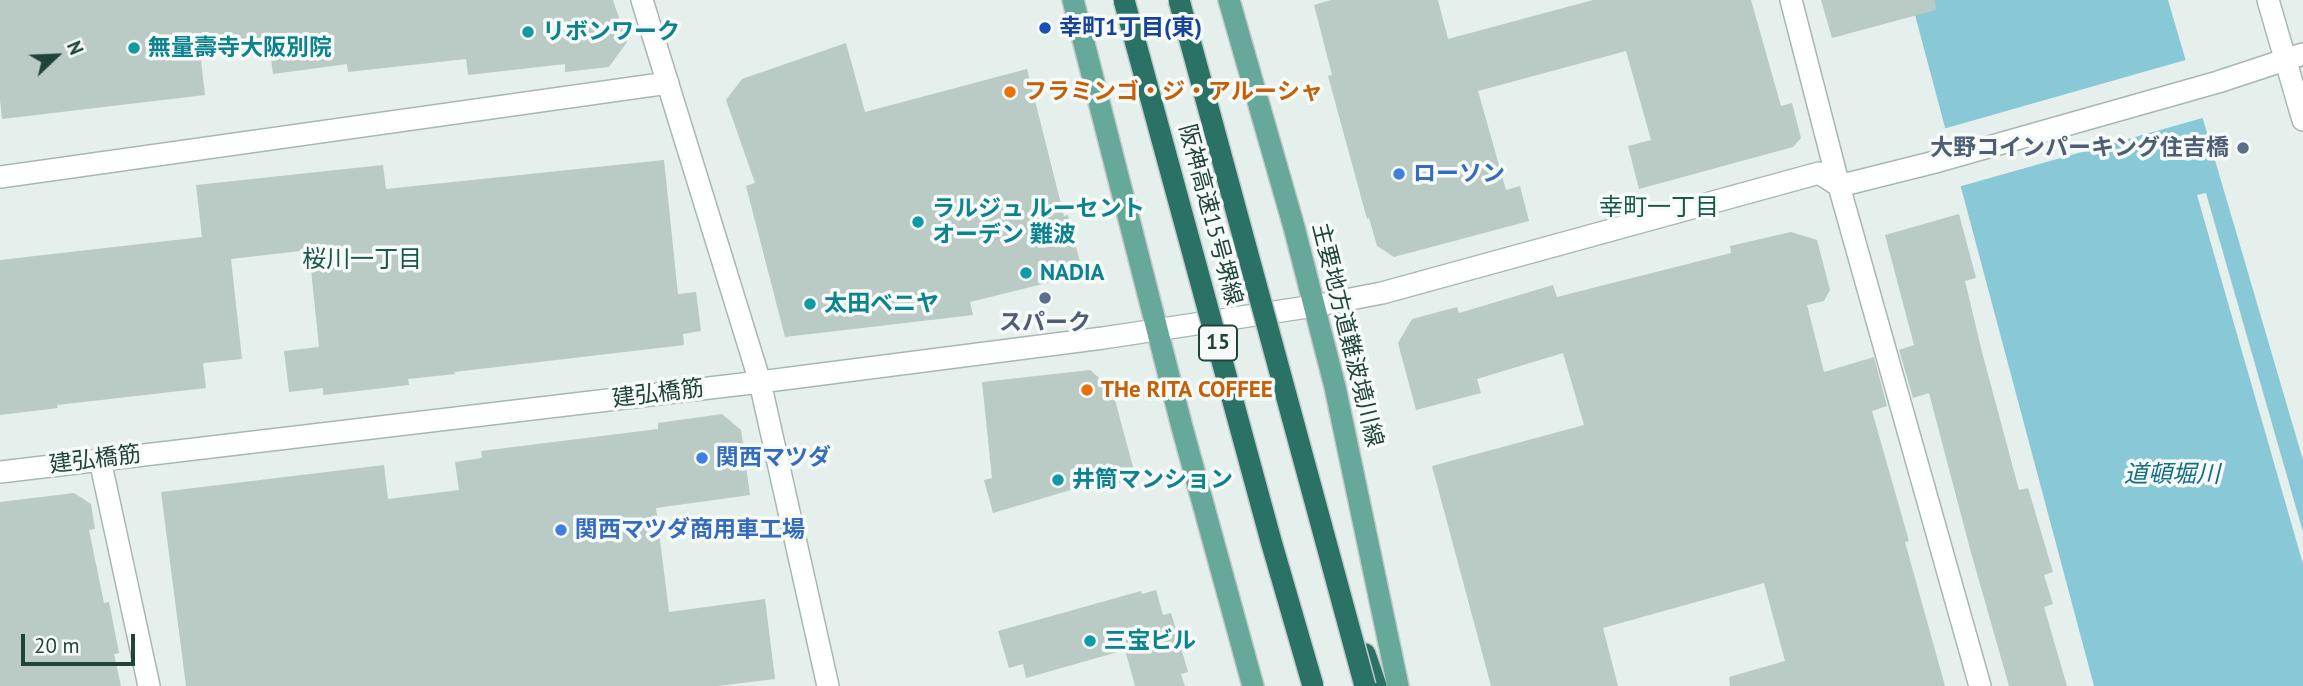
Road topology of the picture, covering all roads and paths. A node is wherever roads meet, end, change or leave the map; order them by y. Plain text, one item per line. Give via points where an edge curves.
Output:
1 (642, 0) edge
2 (1073, 0) edge
3 (1124, 0) edge
4 (1179, 0) edge
5 (1229, 0) edge
6 (1791, 0) edge
7 (2268, 0) edge
8 (2294, 57) edge
9 (668, 83) junction
10 (2303, 120) edge
11 (0, 177) edge
12 (1839, 186) junction
13 (1314, 306) junction
14 (1158, 330) junction
15 (760, 382) junction
16 (100, 460) junction
17 (0, 472) edge
18 (1323, 529) junction
19 (149, 686) edge
20 (828, 686) edge
21 (1253, 686) edge
22 (1313, 686) edge
23 (1365, 686) edge
24 (1376, 686) edge
25 (1398, 686) edge
26 (1980, 686) edge

1 - 9 street
2 - 14 main road
3 - 22 highway, 阪神高速15号堺線 / 15, bridge
4 - 18 highway, 阪神高速15号堺線 / 15, bridge
5 - 13 main road, 主要地方道難波境川線
6 - 12 street
7 - 8 street
8 - 10 street
8 - 12 street
9 - 11 street
9 - 15 street
12 - 13 street, 建弘橋筋 via 1819,173 1382,293
12 - 26 street
13 - 14 street, 建弘橋筋
13 - 25 main road, 主要地方道難波境川線
14 - 15 street, 建弘橋筋
14 - 21 main road
15 - 16 street, 建弘橋筋
15 - 20 street
16 - 17 street, 建弘橋筋
16 - 19 street
18 - 23 highway, 阪神高速15号堺線 / 15, bridge
18 - 24 highway, bridge

